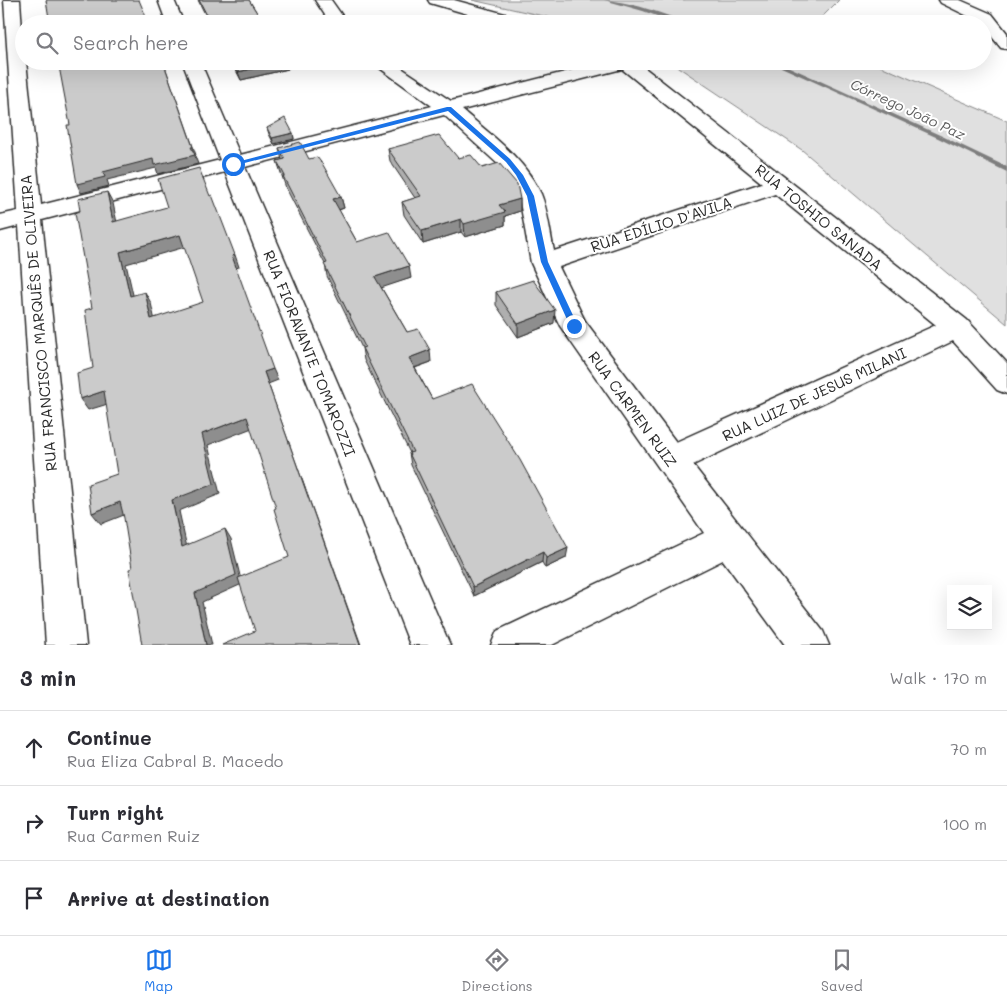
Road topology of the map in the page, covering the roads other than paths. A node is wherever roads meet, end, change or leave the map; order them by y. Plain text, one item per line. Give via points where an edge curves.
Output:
1 (12, 0) edge
2 (166, 0) edge
3 (323, 0) edge
4 (436, 0) edge
5 (947, 0) edge
6 (172, 15) edge
7 (334, 15) edge
8 (489, 15) edge
9 (980, 15) edge
10 (992, 25) edge
11 (15, 40) edge
12 (1007, 44) edge
13 (17, 70) edge
14 (195, 70) edge
15 (392, 70) edge
16 (596, 70) edge
17 (636, 70) edge
18 (449, 109) junction
19 (233, 164) junction
20 (778, 185) junction
21 (28, 216) junction
22 (0, 223) edge
23 (544, 262) junction
24 (957, 327) junction
25 (1007, 382) edge
26 (670, 460) junction
27 (728, 539) junction
28 (66, 645) edge
29 (430, 645) edge
30 (511, 645) edge
31 (809, 645) edge

1 - 11 street, RUA FRANCISCO MARQUÊS DE OLIVEIRA
2 - 6 street
3 - 7 street
4 - 8 street
5 - 9 street
10 - 12 street
13 - 21 street, RUA FRANCISCO MARQUÊS DE OLIVEIRA
14 - 19 street, RUA FIORAVANTE TOMAROZZI
15 - 18 street, RUA CARMEN RUIZ
16 - 18 street
17 - 20 street, RUA TOSHIO SANADA
18 - 19 street
18 - 23 street, RUA CARMEN RUIZ via 508,160 519,175 530,196
19 - 21 street
19 - 29 street, RUA FIORAVANTE TOMAROZZI
20 - 23 street, RUA EDÍLIO D'AVILA
20 - 24 street, RUA TOSHIO SANADA
21 - 22 street
21 - 28 street, RUA FRANCISCO MARQUÊS DE OLIVEIRA
23 - 26 street, RUA CARMEN RUIZ via 574,326
24 - 25 street, RUA TOSHIO SANADA
24 - 26 street, RUA LUIZ DE JESUS MILANI
26 - 27 street, RUA CARMEN RUIZ
27 - 30 street
27 - 31 street, RUA CARMEN RUIZ

